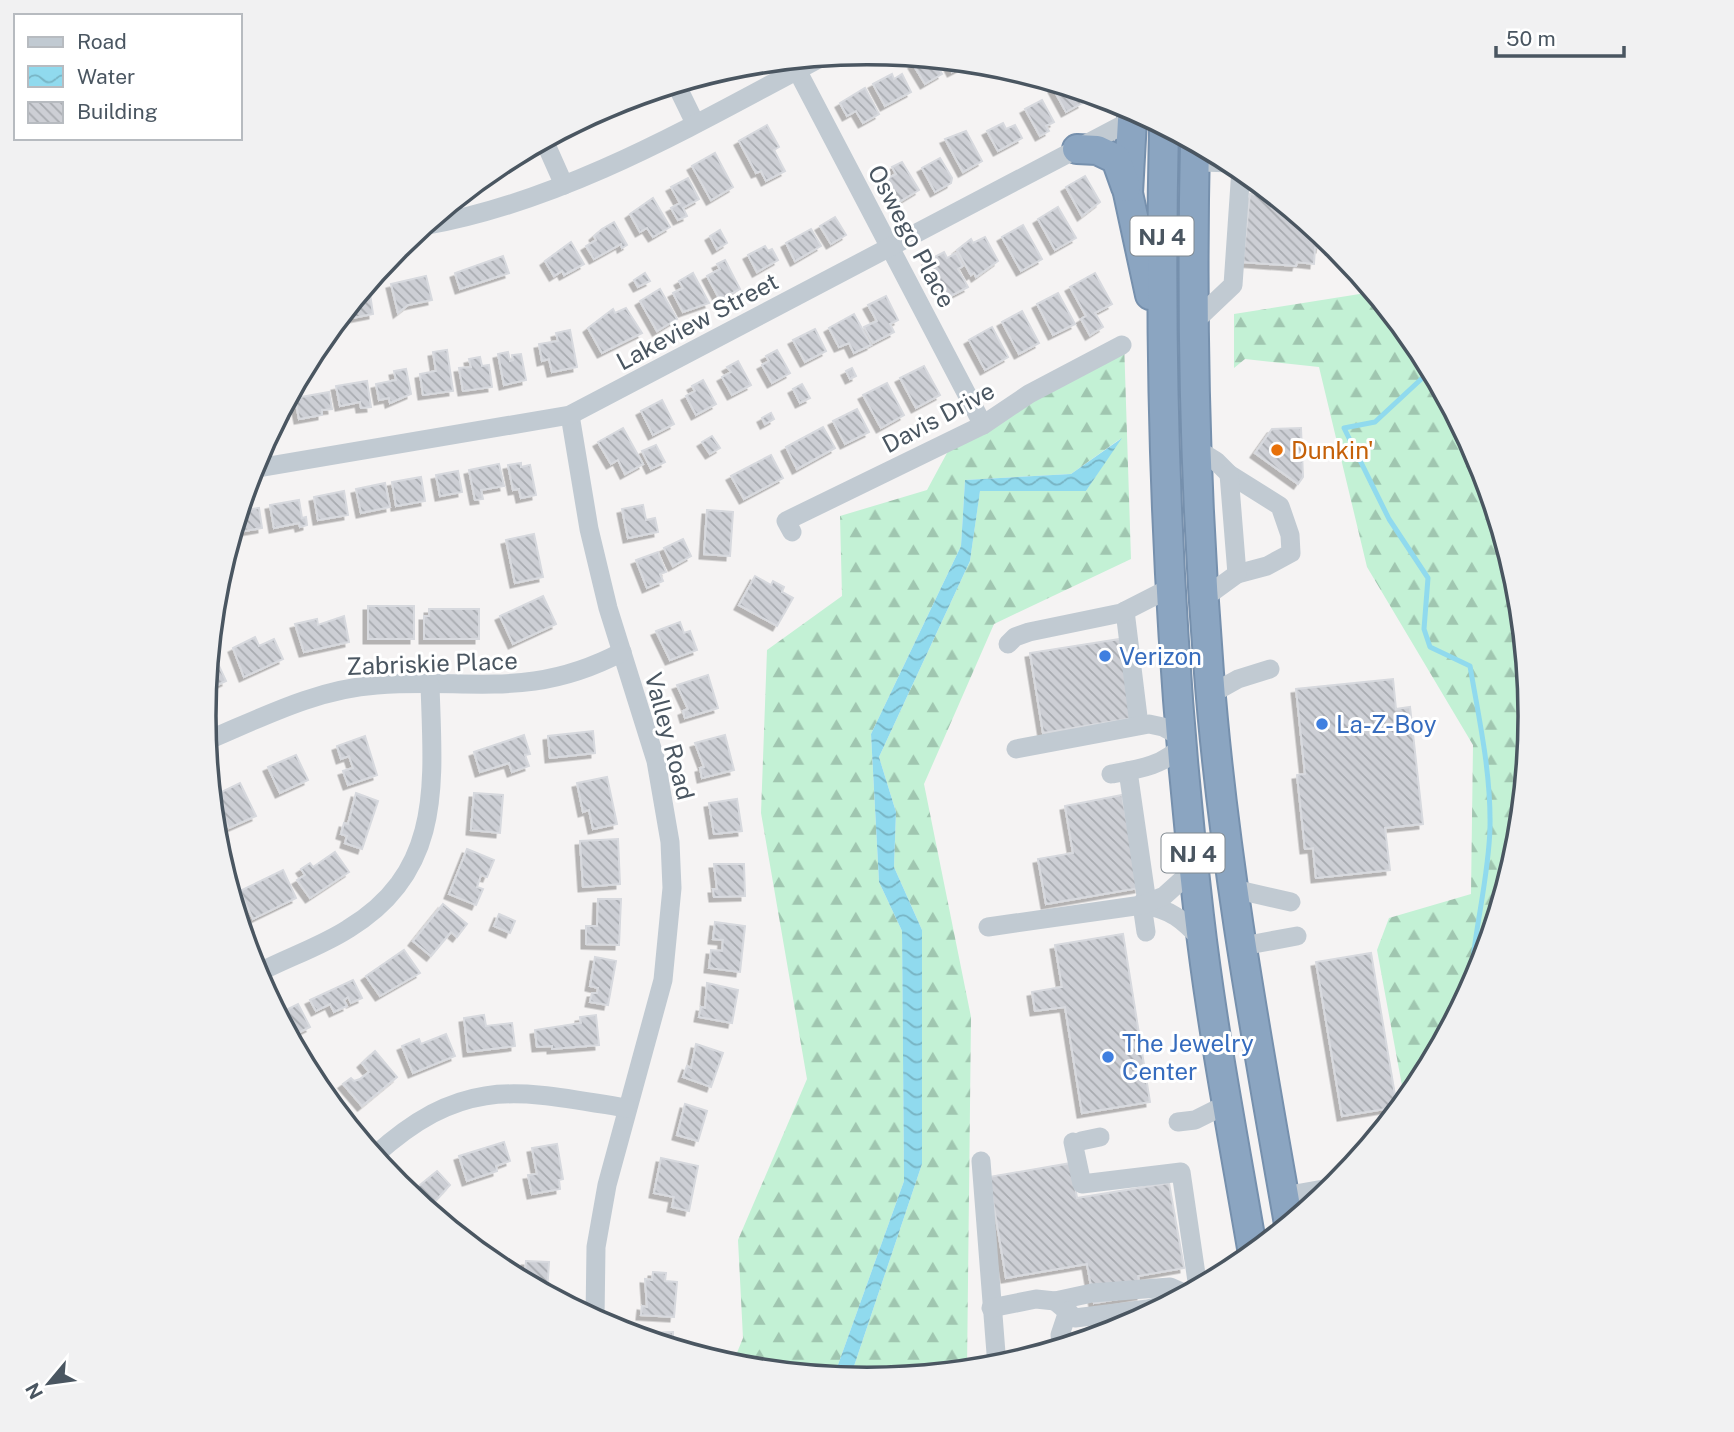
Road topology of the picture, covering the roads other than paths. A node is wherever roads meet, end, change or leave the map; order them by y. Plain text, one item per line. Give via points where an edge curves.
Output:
1 (800, 68) edge
2 (797, 70) junction
3 (680, 92) edge
4 (1126, 119) edge
5 (1132, 121) edge
6 (695, 123) junction
7 (1164, 137) edge
8 (548, 148) edge
9 (1077, 149) junction
10 (1199, 156) edge
11 (1240, 183) edge
12 (564, 185) junction
13 (1128, 193) junction
14 (444, 221) edge
15 (890, 247) junction
16 (1194, 322) junction
17 (1122, 345) dead end
18 (1161, 345) junction
19 (570, 415) junction
20 (983, 425) junction
21 (1195, 448) junction
22 (265, 468) edge
23 (1229, 474) junction
24 (792, 532) dead end
25 (1237, 574) junction
26 (1172, 587) junction
27 (1204, 598) junction
28 (1125, 611) junction
29 (1008, 644) dead end
30 (622, 652) junction
31 (1270, 669) dead end
32 (430, 685) junction
33 (1211, 694) junction
34 (1139, 724) junction
35 (216, 737) edge
36 (1184, 741) junction
37 (1016, 749) dead end
38 (1194, 869) junction
39 (1234, 889) junction
40 (1291, 902) dead end
41 (1142, 905) junction
42 (988, 928) dead end
43 (1146, 932) dead end
44 (1297, 936) dead end
45 (1202, 941) junction
46 (1243, 946) junction
47 (267, 969) edge
48 (1227, 1104) junction
49 (626, 1108) junction
50 (1178, 1122) dead end
51 (1085, 1140) dead end
52 (381, 1150) edge
53 (981, 1161) dead end
54 (1291, 1210) edge
55 (1251, 1242) edge
56 (1196, 1278) edge
57 (1177, 1289) edge
58 (1062, 1306) junction
59 (595, 1307) edge
60 (991, 1308) junction
61 (1118, 1317) edge
62 (1060, 1338) edge
63 (996, 1355) edge

1 - 2 street
2 - 6 street
2 - 15 street, Oswego Place
3 - 6 street
4 - 9 street, Lakeview Street
5 - 13 highway
6 - 12 street
7 - 18 highway, NJ 4
8 - 12 street
9 - 13 highway via 1097,150 1116,159
9 - 15 street, Lakeview Street
10 - 16 highway, NJ 4 via 1194,212
11 - 16 street via 1233,285
12 - 14 street
13 - 18 highway
15 - 19 street, Lakeview Street
15 - 20 street, Oswego Place
16 - 21 highway, NJ 4
17 - 20 street, Davis Drive via 1029,394
18 - 26 highway, NJ 4
19 - 22 street, Lakeview Street
19 - 30 street, Valley Road via 589,529
20 - 24 street, Davis Drive via 786,521
21 - 23 street
21 - 27 highway, NJ 4
23 - 25 street
23 - 25 street via 1280,506 1290,535 1291,553
25 - 27 street
26 - 28 street
26 - 36 highway, NJ 4
27 - 33 highway, NJ 4
28 - 29 street via 1029,632
28 - 34 street
30 - 32 street, Zabriskie Place via 574,674 541,682
30 - 49 street, Valley Road via 656,761 670,842 672,888 663,980
31 - 33 street
32 - 35 street, Zabriskie Place via 340,690
32 - 47 street via 431,806 405,875 379,906 347,930
33 - 39 highway, NJ 4
34 - 36 street via 1163,727
34 - 37 street
36 - 38 highway, NJ 4
36 - 41 street via 1169,759 1120,773 1146,896
38 - 41 street via 1164,896
38 - 45 highway, NJ 4
39 - 40 street
39 - 46 highway, NJ 4
41 - 42 street
41 - 43 street
41 - 45 street via 1164,908 1180,917
44 - 46 street
45 - 48 highway, NJ 4
46 - 54 highway, NJ 4
48 - 50 street via 1195,1120
48 - 55 highway, NJ 4
49 - 52 street via 526,1092 498,1093 470,1098 421,1118
49 - 59 street, Valley Road via 596,1247
51 - 56 street via 1082,1184 1181,1172
53 - 60 street
57 - 58 street via 1092,1293
58 - 60 street via 1036,1299
58 - 61 street via 1075,1318
58 - 62 street
60 - 63 street

